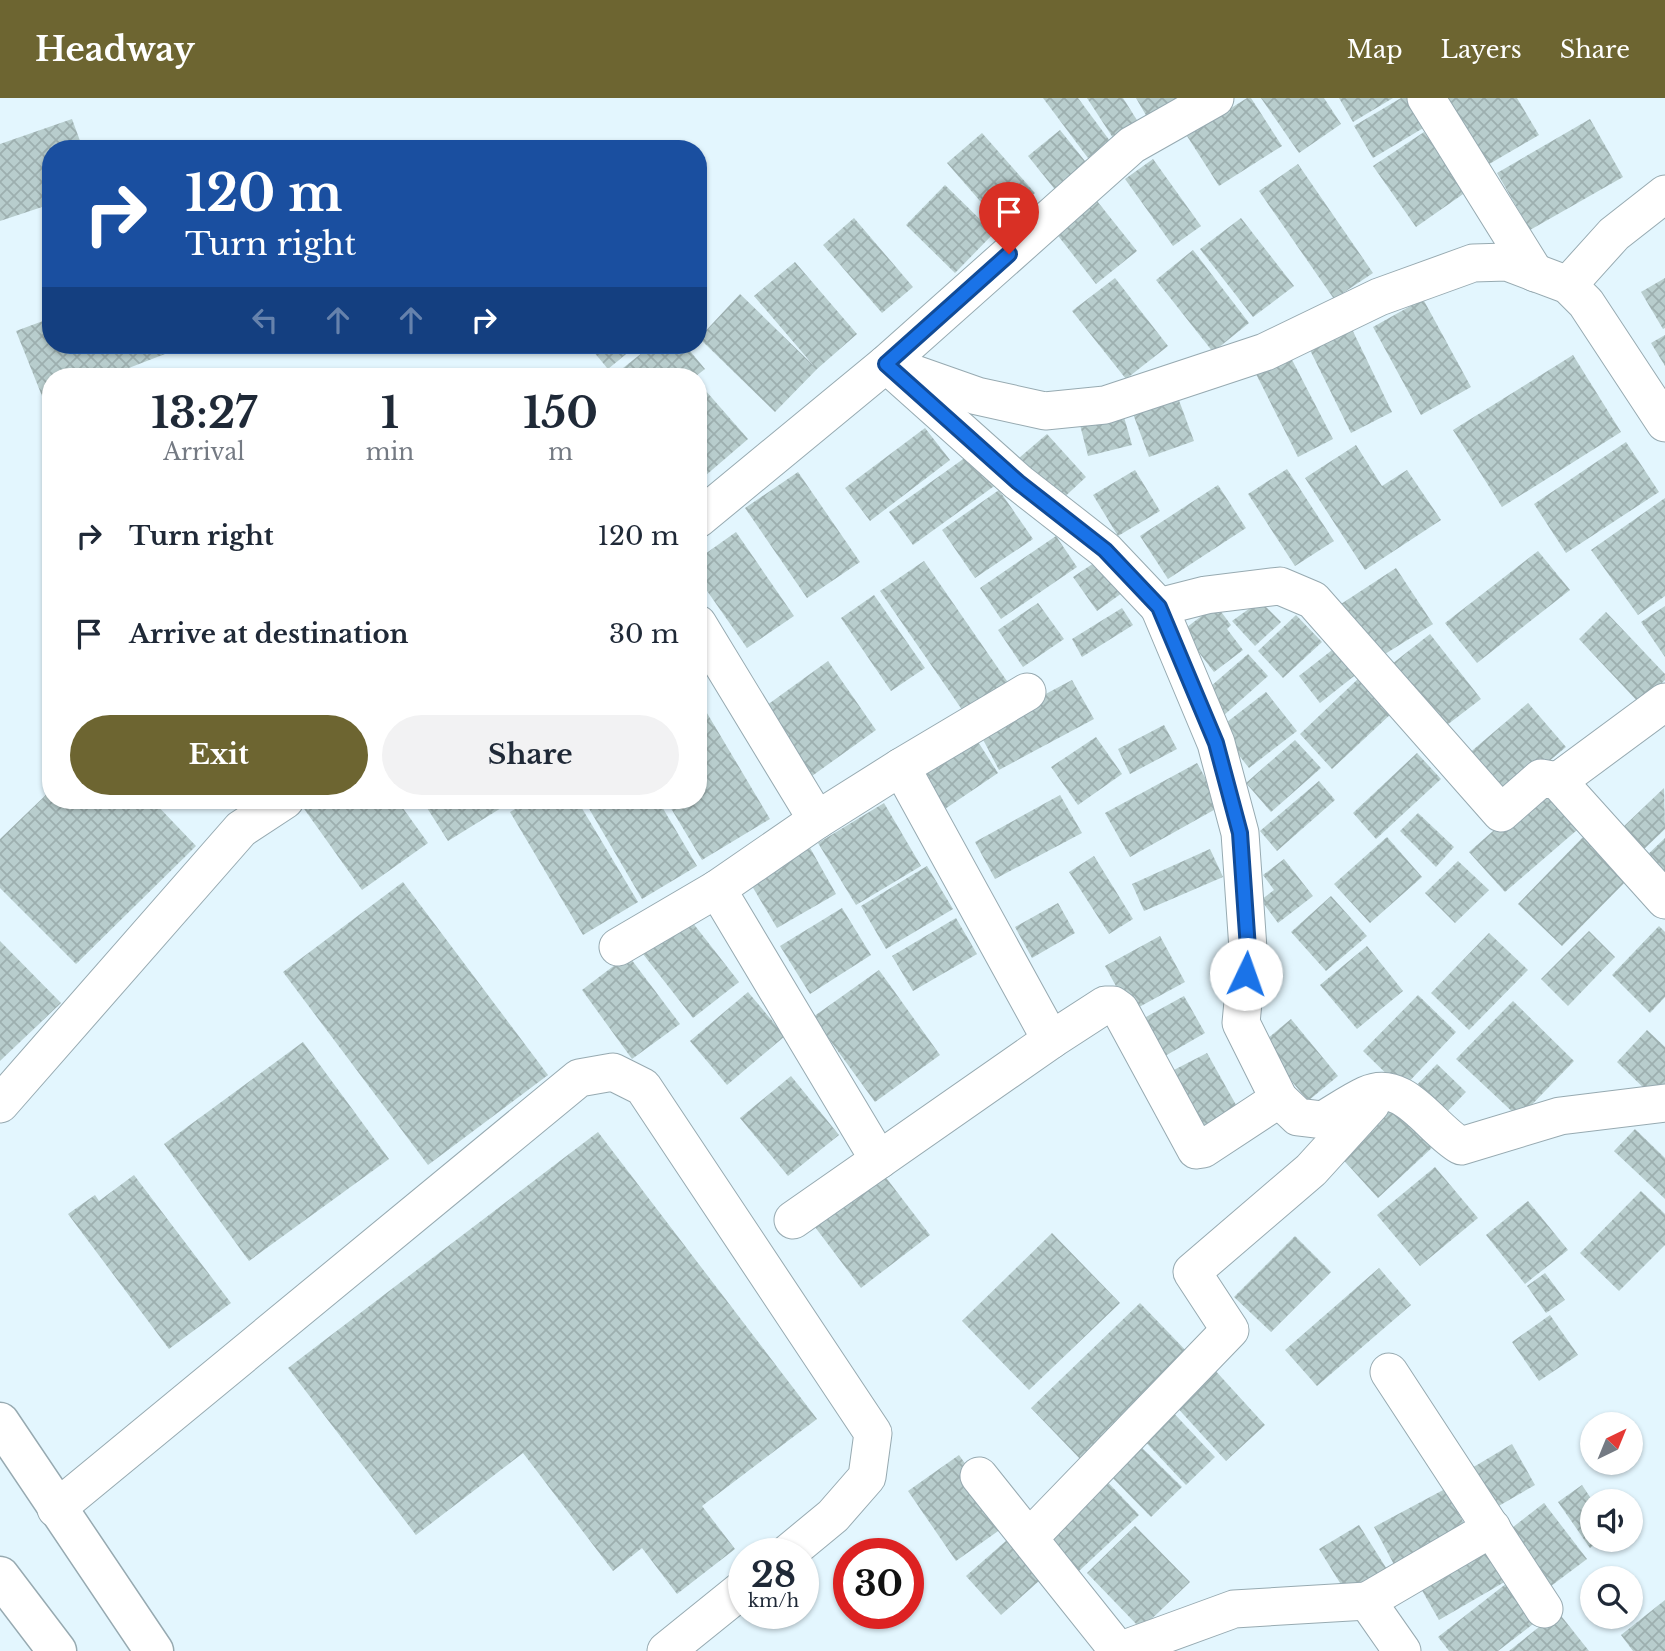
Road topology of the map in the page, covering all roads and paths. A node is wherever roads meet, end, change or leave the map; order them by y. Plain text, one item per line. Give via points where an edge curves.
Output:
1 (1215, 98) edge
2 (1426, 98) edge
3 (1665, 194) edge
4 (1551, 279) junction
5 (886, 364) junction
6 (1665, 423) edge
7 (707, 512) edge
8 (1159, 607) junction
9 (707, 639) edge
10 (1027, 692) dead end
11 (1665, 702) edge
12 (901, 767) junction
13 (1558, 781) junction
14 (271, 809) edge
15 (817, 820) junction
16 (717, 889) junction
17 (1665, 900) edge
18 (618, 947) dead end
19 (1051, 1040) junction
20 (1385, 1090) junction
21 (1279, 1099) junction
22 (1665, 1103) edge
23 (0, 1104) edge
24 (879, 1160) junction
25 (793, 1220) dead end
26 (1389, 1372) dead end
27 (0, 1422) edge
28 (979, 1476) dead end
29 (56, 1509) junction
30 (1492, 1528) junction
31 (806, 1538) edge
32 (1029, 1538) junction
33 (0, 1576) edge
34 (728, 1601) edge
35 (1367, 1601) junction
36 (1544, 1609) dead end
37 (1117, 1650) edge
38 (57, 1651) edge
39 (154, 1651) edge
40 (666, 1651) edge
41 (1402, 1651) edge

1 - 5 street via 1132,145
2 - 4 street
3 - 4 street
4 - 5 street via 1507,262 1474,263 1379,297 1265,352 1105,405 1045,411 977,396
4 - 6 street via 1586,303
5 - 7 street
5 - 8 street via 1018,482 1105,550
8 - 13 street via 1206,595 1280,586 1313,600 1501,813 1541,778
8 - 21 street via 1216,743 1240,833 1248,949 1241,1023
9 - 15 street
10 - 12 street
11 - 13 street
12 - 15 street
12 - 19 street
13 - 17 street
14 - 23 street via 241,829
15 - 16 street
16 - 18 street
16 - 24 street
19 - 21 street via 1105,1005 1120,1010 1196,1150
19 - 24 street
20 - 21 street via 1367,1094 1323,1121 1298,1116
20 - 22 street via 1404,1096 1444,1136 1461,1146 1560,1116
20 - 32 street via 1311,1170 1192,1272 1230,1330
24 - 25 street
26 - 30 street
27 - 29 main road
28 - 32 street
29 - 31 street via 579,1078 613,1073 643,1087 873,1433 867,1477 833,1516
29 - 39 main road
30 - 35 street
30 - 36 street
32 - 37 street
33 - 38 main road
34 - 40 street
35 - 37 street via 1234,1609
35 - 41 street

